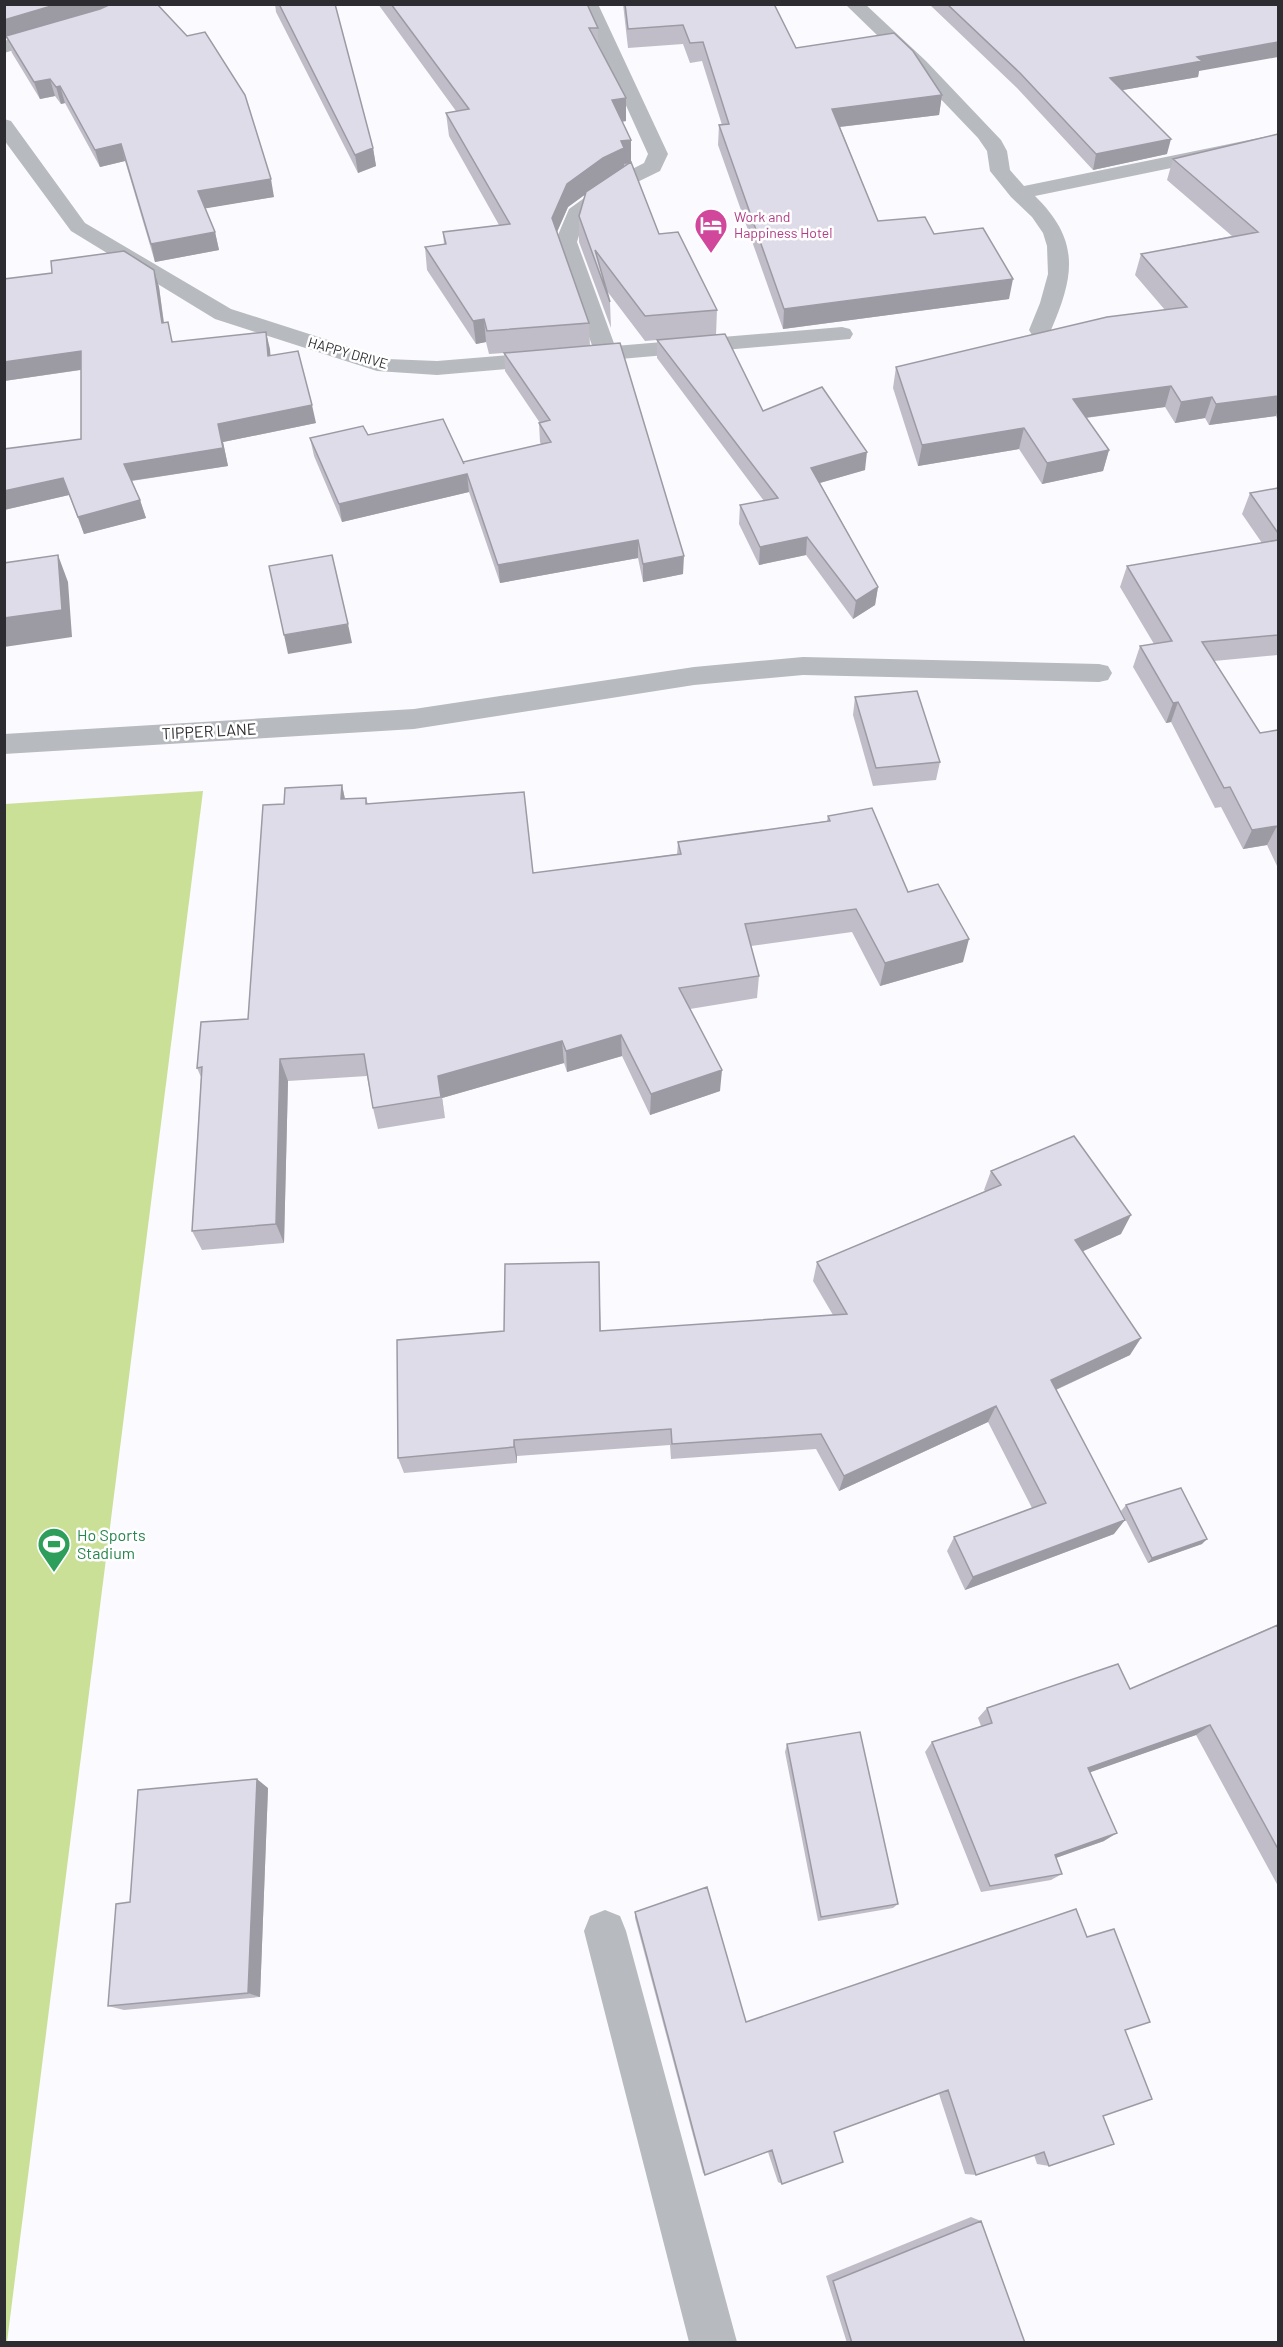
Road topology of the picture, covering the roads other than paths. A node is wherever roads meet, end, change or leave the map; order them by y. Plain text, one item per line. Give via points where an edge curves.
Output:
1 (134, 4) edge
2 (589, 4) edge
3 (854, 4) edge
4 (4, 47) edge
5 (4, 124) edge
6 (1278, 140) edge
7 (1018, 193) junction
8 (1040, 330) edge
9 (842, 334) dead end
10 (606, 353) junction
11 (1099, 673) dead end
12 (4, 744) edge
13 (605, 1931) dead end
14 (713, 2343) edge

1 - 4 street via 97,20
2 - 10 street via 658,154 653,168 612,187 576,213 566,242
3 - 7 street via 919,64 995,145 1000,171
5 - 10 street, HAPPY DRIVE via 78,227 223,314 385,366 437,368
6 - 7 street
7 - 8 street via 1045,219 1061,258 1057,290
9 - 10 street, HAPPY DRIVE
11 - 12 street, TIPPER LANE via 802,666 694,676 414,719
13 - 14 street

